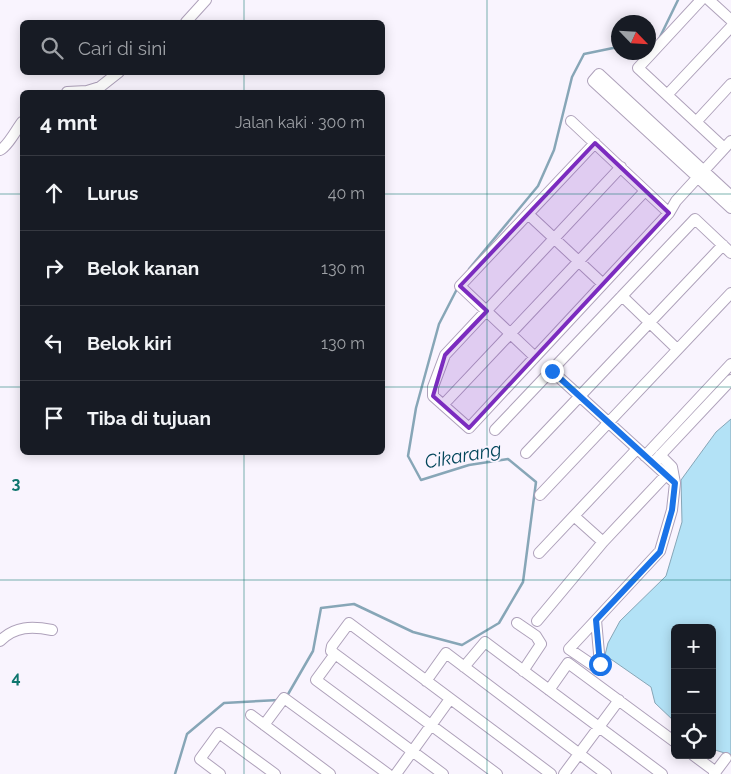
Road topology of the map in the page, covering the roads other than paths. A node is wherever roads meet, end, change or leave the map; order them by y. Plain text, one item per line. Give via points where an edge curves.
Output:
1 (206, 0) edge
2 (702, 0) edge
3 (709, 0) edge
4 (188, 20) edge
5 (731, 20) edge
6 (731, 27) edge
7 (115, 75) edge
8 (596, 77) dead end
9 (731, 84) edge
10 (90, 90) edge
11 (667, 95) junction
12 (571, 121) dead end
13 (696, 122) junction
14 (20, 124) edge
15 (595, 143) junction
16 (728, 144) edge
17 (0, 150) edge
18 (621, 168) junction
19 (701, 174) junction
20 (645, 191) junction
21 (731, 196) edge
22 (731, 208) edge
23 (669, 213) junction
24 (528, 214) junction
25 (554, 239) junction
26 (723, 245) junction
27 (731, 253) edge
28 (579, 261) junction
29 (603, 284) junction
30 (731, 293) edge
31 (622, 296) junction
32 (487, 311) junction
33 (649, 323) junction
34 (511, 334) junction
35 (677, 349) junction
36 (535, 357) junction
37 (552, 371) junction
38 (729, 373) edge
39 (580, 396) junction
40 (443, 405) junction
41 (608, 422) junction
42 (495, 430) dead end
43 (668, 438) junction
44 (526, 453) dead end
45 (649, 456) junction
46 (666, 475) junction
47 (675, 483) junction
48 (540, 495) dead end
49 (574, 516) junction
50 (603, 542) junction
51 (539, 553) dead end
52 (596, 620) dead end
53 (537, 621) dead end
54 (517, 623) dead end
55 (52, 630) dead end
56 (0, 641) edge
57 (335, 654) junction
58 (464, 667) junction
59 (523, 671) junction
60 (426, 681) junction
61 (549, 690) junction
62 (450, 699) junction
63 (619, 700) junction
64 (251, 715) dead end
65 (264, 725) junction
66 (431, 726) junction
67 (599, 727) junction
68 (671, 739) edge
69 (412, 752) junction
70 (579, 754) junction
71 (726, 758) dead end
72 (698, 759) edge
73 (715, 773) edge
74 (220, 774) edge
75 (275, 774) edge
76 (330, 774) edge
77 (388, 774) edge
78 (396, 774) edge
79 (443, 774) edge
80 (497, 774) edge
81 (551, 774) edge
82 (564, 774) edge
83 (606, 774) edge
84 (662, 774) edge

1 - 4 street
2 - 11 street via 638,68
3 - 5 street
6 - 11 street
7 - 10 street via 100,87
8 - 19 street
9 - 13 street
11 - 13 street
12 - 15 street
13 - 16 street
14 - 17 street
15 - 18 street
15 - 24 street
16 - 19 street
18 - 20 street
18 - 25 street
19 - 21 street
19 - 22 street
19 - 23 street
20 - 23 street
20 - 28 street
23 - 29 street
24 - 25 street
24 - 32 street via 460,286
25 - 28 street
25 - 32 street
26 - 27 street
26 - 31 street via 695,219
26 - 33 street
28 - 29 street
28 - 34 street
29 - 36 street
30 - 35 street
31 - 33 street
31 - 37 street
32 - 34 street
32 - 40 street via 445,355 433,387 433,396
33 - 35 street
33 - 39 street
34 - 36 street
34 - 40 street
35 - 41 street
36 - 40 street via 469,428
37 - 39 street
37 - 42 street
38 - 43 street
39 - 41 street
39 - 44 street
41 - 45 street
41 - 48 street
43 - 45 street
43 - 45 street
45 - 46 street
45 - 47 street via 672,467
45 - 49 street
46 - 47 street
46 - 50 street
47 - 52 street via 672,510 660,552
49 - 50 street
49 - 51 street
50 - 53 street
54 - 59 street via 536,636 541,644
55 - 56 street via 38,627 17,629
57 - 60 street via 331,651 332,646 349,623
57 - 66 street
57 - 69 street via 316,680
58 - 59 street via 484,642
58 - 60 street via 446,653
58 - 70 street
59 - 61 street
60 - 62 street
61 - 63 street via 568,663
61 - 67 street
62 - 66 street
62 - 81 street
63 - 67 street
63 - 68 street
64 - 65 street
65 - 76 street
65 - 77 street via 284,698
66 - 69 street
66 - 80 street
67 - 70 street
67 - 84 street
69 - 78 street
69 - 79 street
70 - 82 street
70 - 83 street
71 - 73 street
72 - 73 street
74 - 75 street via 200,759 219,733

